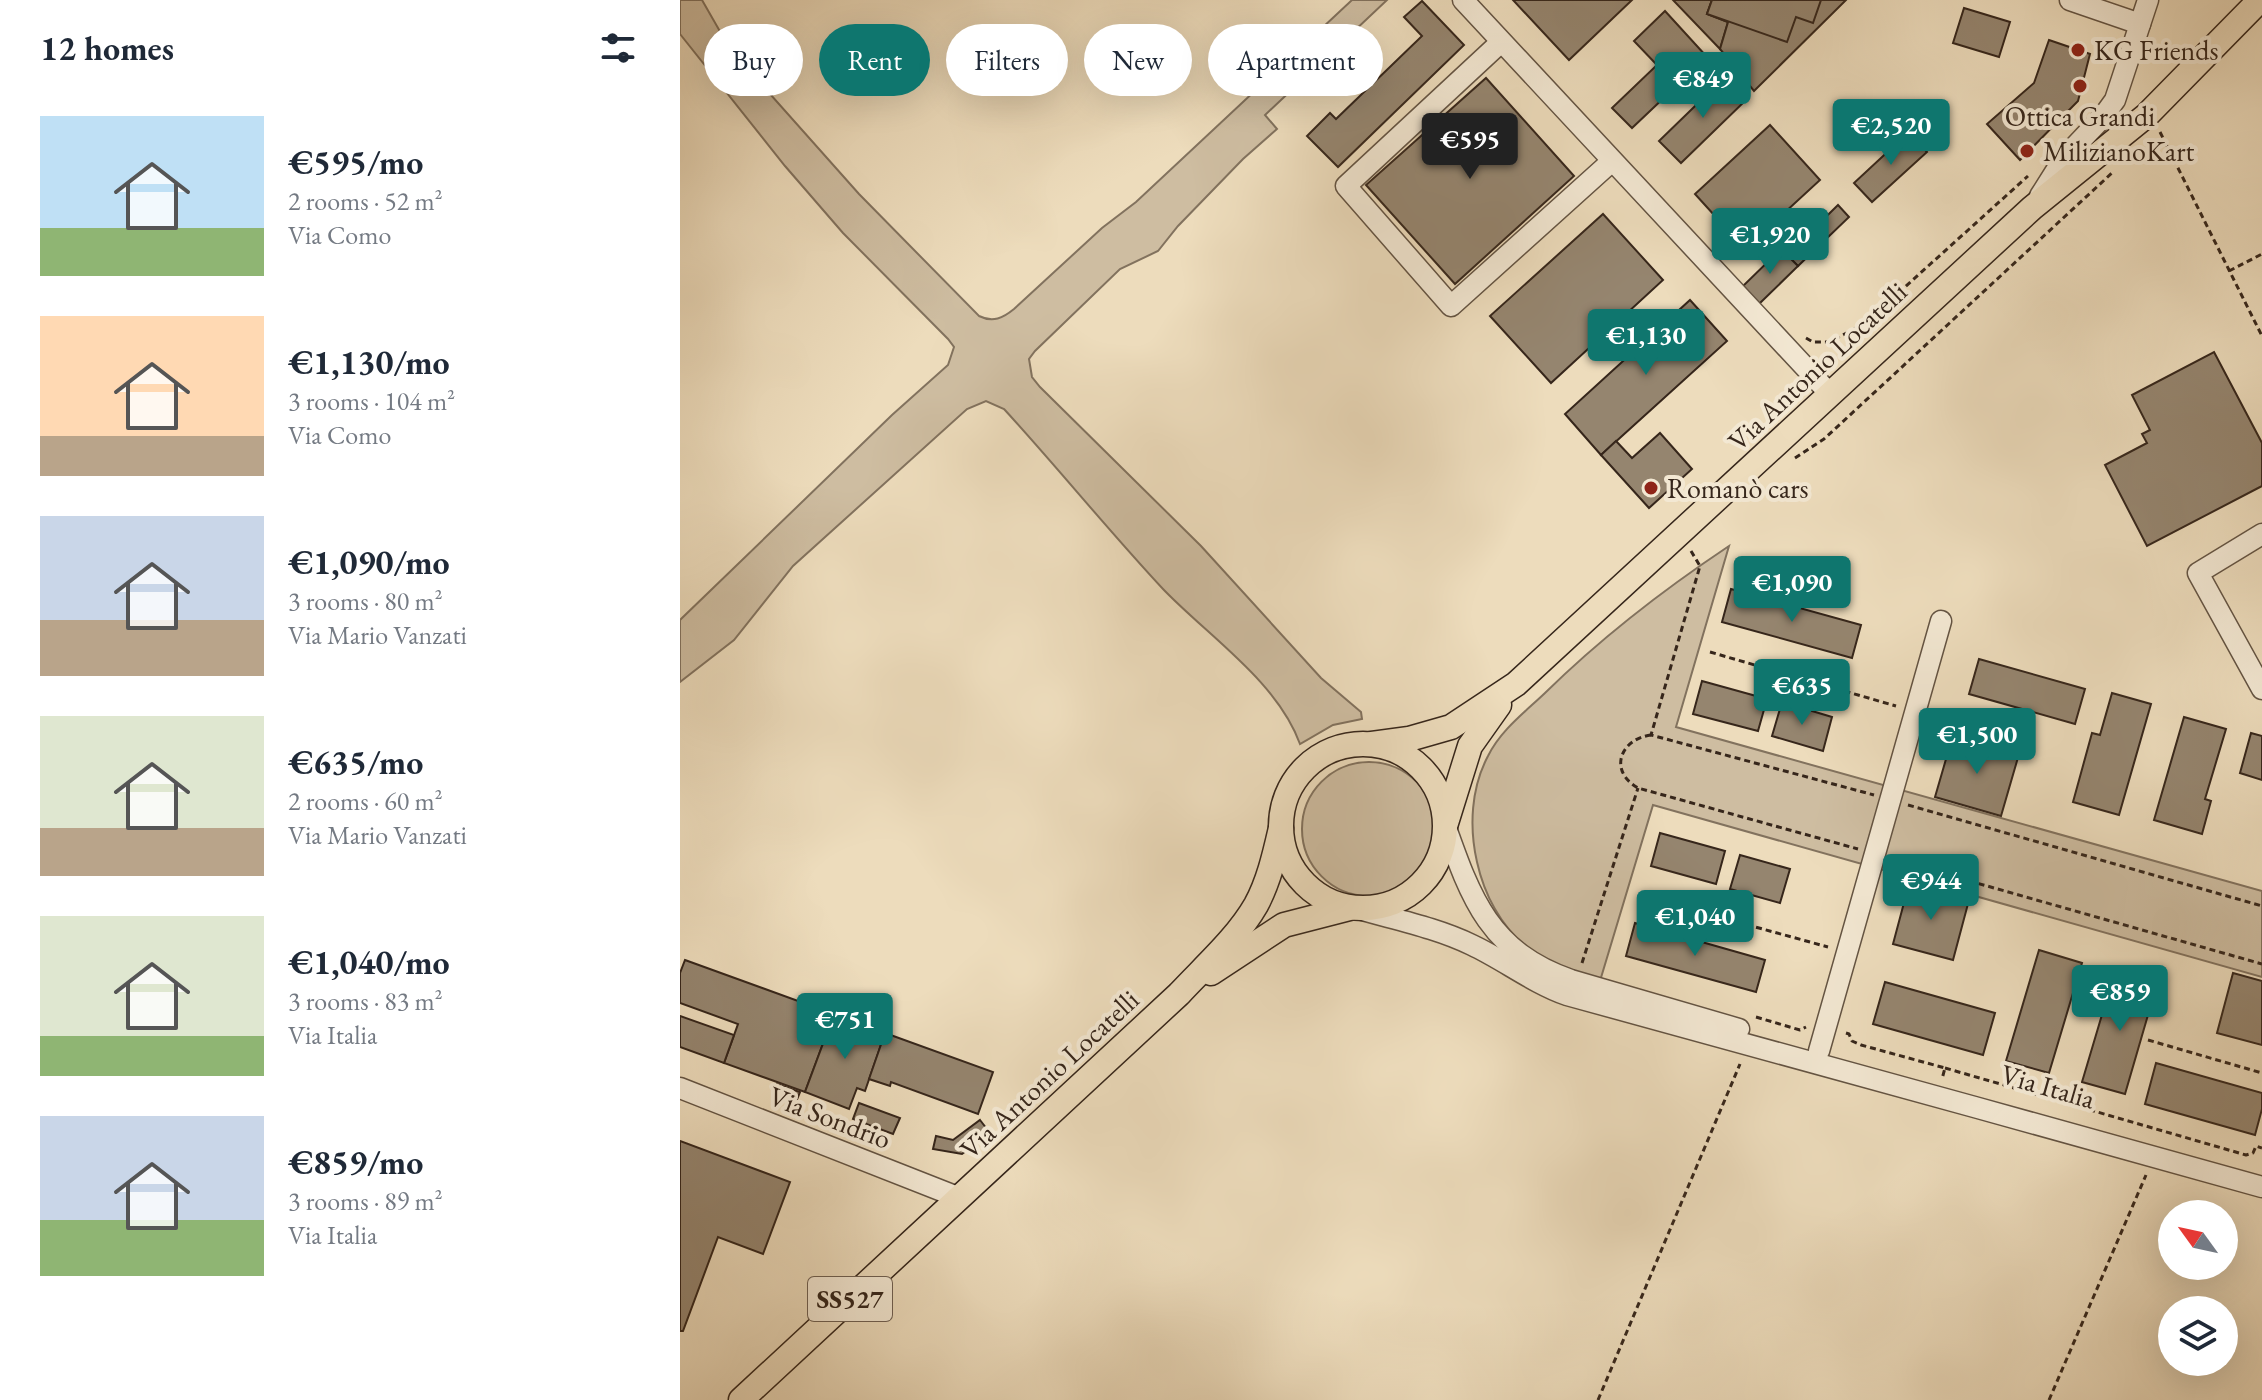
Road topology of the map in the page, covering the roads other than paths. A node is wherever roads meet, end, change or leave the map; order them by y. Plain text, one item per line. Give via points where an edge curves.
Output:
1 (1463, 0) edge
2 (2070, 0) edge
3 (2148, 0) edge
4 (2252, 7) edge
5 (2140, 24) junction
6 (1501, 42) junction
7 (1612, 161) junction
8 (2053, 190) junction
9 (2032, 208) junction
10 (1831, 395) junction
11 (2262, 534) edge
12 (1941, 621) dead end
13 (1516, 684) junction
14 (2262, 689) edge
15 (1372, 744) junction
16 (1445, 825) junction
17 (1281, 828) junction
18 (1352, 907) junction
19 (1179, 994) junction
20 (1725, 1039) junction
21 (1819, 1051) junction
22 (1890, 1082) junction
23 (680, 1088) edge
24 (2204, 1171) junction
25 (2262, 1174) edge
26 (2262, 1181) edge
27 (2262, 1187) edge
28 (960, 1198) junction
29 (741, 1400) edge

1 - 6 street
2 - 5 street
3 - 5 street
4 - 8 main road, Via Antonio Locatelli via 2147,115
4 - 8 main road, Via Antonio Locatelli via 2145,94
5 - 9 street via 2115,100 2064,158
6 - 7 street
6 - 7 street via 1346,186 1451,306
7 - 10 street
8 - 9 main road, Via Antonio Locatelli
9 - 10 main road, Via Antonio Locatelli
10 - 13 main road, Via Antonio Locatelli
11 - 14 street via 2198,573
12 - 21 street
13 - 15 main road, Via Antonio Locatelli via 1451,727
13 - 16 main road, Via Antonio Locatelli via 1470,746
15 - 16 main road via 1400,752 1424,771 1440,795
15 - 17 main road via 1340,747 1309,764 1289,790
16 - 18 main road via 1437,861 1417,888 1385,905
16 - 21 street, Via Italia via 1477,905 1497,936 1526,958 1571,980
17 - 18 main road via 1289,861 1304,883 1325,899
17 - 19 main road, Via Antonio Locatelli via 1256,904
18 - 19 main road, Via Antonio Locatelli via 1284,925
18 - 20 street, Via Italia via 1470,944 1557,992
19 - 28 main road, Via Antonio Locatelli
20 - 21 street, Via Italia via 1795,1053
20 - 22 street, Via Italia
21 - 22 street, Via Italia via 1827,1060
21 - 25 street, Via Italia via 1943,1076
22 - 24 street, Via Italia
23 - 28 street, Via Sondrio
24 - 26 street via 2222,1170
24 - 27 street, Via Italia
28 - 29 main road, SS527

